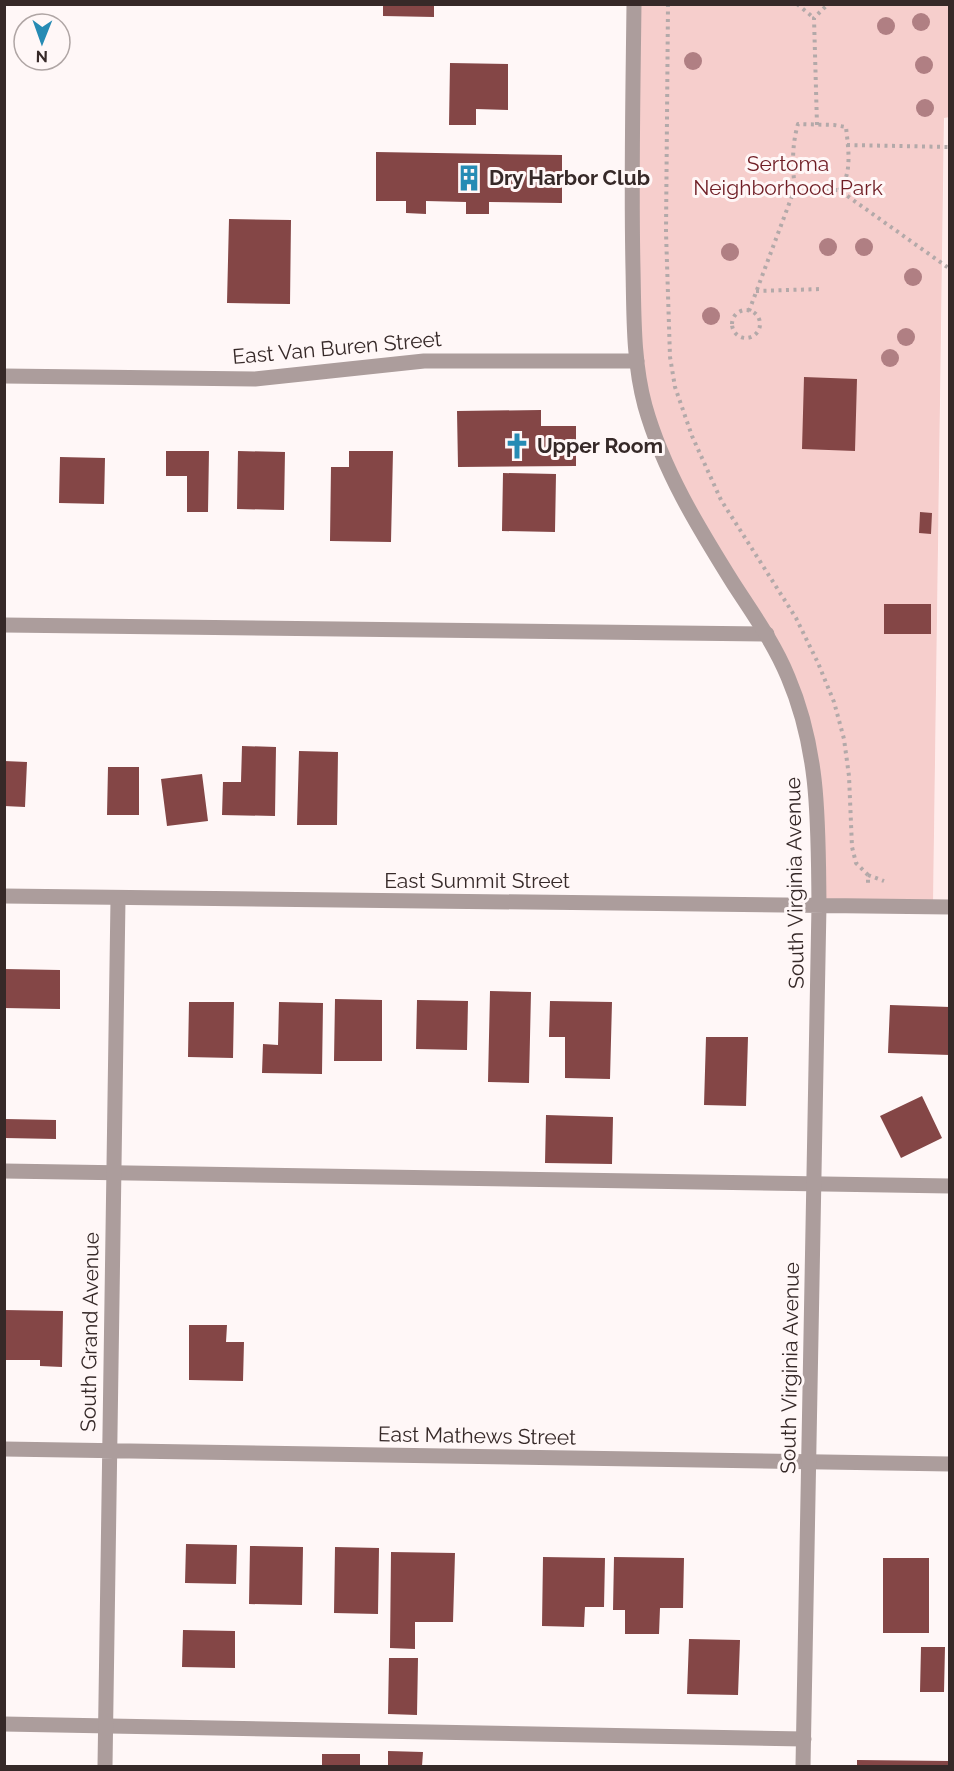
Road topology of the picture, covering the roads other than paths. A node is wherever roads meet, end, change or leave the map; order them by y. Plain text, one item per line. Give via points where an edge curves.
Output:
1 (634, 4) edge
2 (637, 361) junction
3 (4, 376) edge
4 (4, 625) edge
5 (767, 634) junction
6 (4, 897) edge
7 (118, 899) junction
8 (819, 905) junction
9 (950, 908) edge
10 (4, 1172) edge
11 (114, 1173) junction
12 (814, 1184) junction
13 (950, 1186) edge
14 (4, 1449) edge
15 (110, 1451) junction
16 (810, 1463) junction
17 (950, 1464) edge
18 (4, 1724) edge
19 (105, 1725) junction
20 (804, 1739) junction
21 (105, 1767) edge
22 (804, 1767) edge

1 - 2 street, South Virginia Avenue via 632,232
2 - 3 street, East Van Buren Street via 424,361 255,379
2 - 5 street, South Virginia Avenue via 648,414 674,481 705,539
4 - 5 street
5 - 8 street, South Virginia Avenue via 788,676 811,746 816,780
6 - 7 street, East Summit Street
7 - 8 street, East Summit Street
7 - 11 street, South Grand Avenue
8 - 9 street, East Summit Street
8 - 12 street, South Virginia Avenue
10 - 11 street
11 - 12 street
11 - 15 street, South Grand Avenue
12 - 13 street
12 - 16 street, South Virginia Avenue
14 - 15 street, East Mathews Street
15 - 16 street, East Mathews Street
15 - 19 street, South Grand Avenue
16 - 17 street, East Mathews Street
16 - 20 street, South Virginia Avenue
18 - 19 street
19 - 20 street
19 - 21 street, South Grand Avenue
20 - 22 street, South Virginia Avenue

